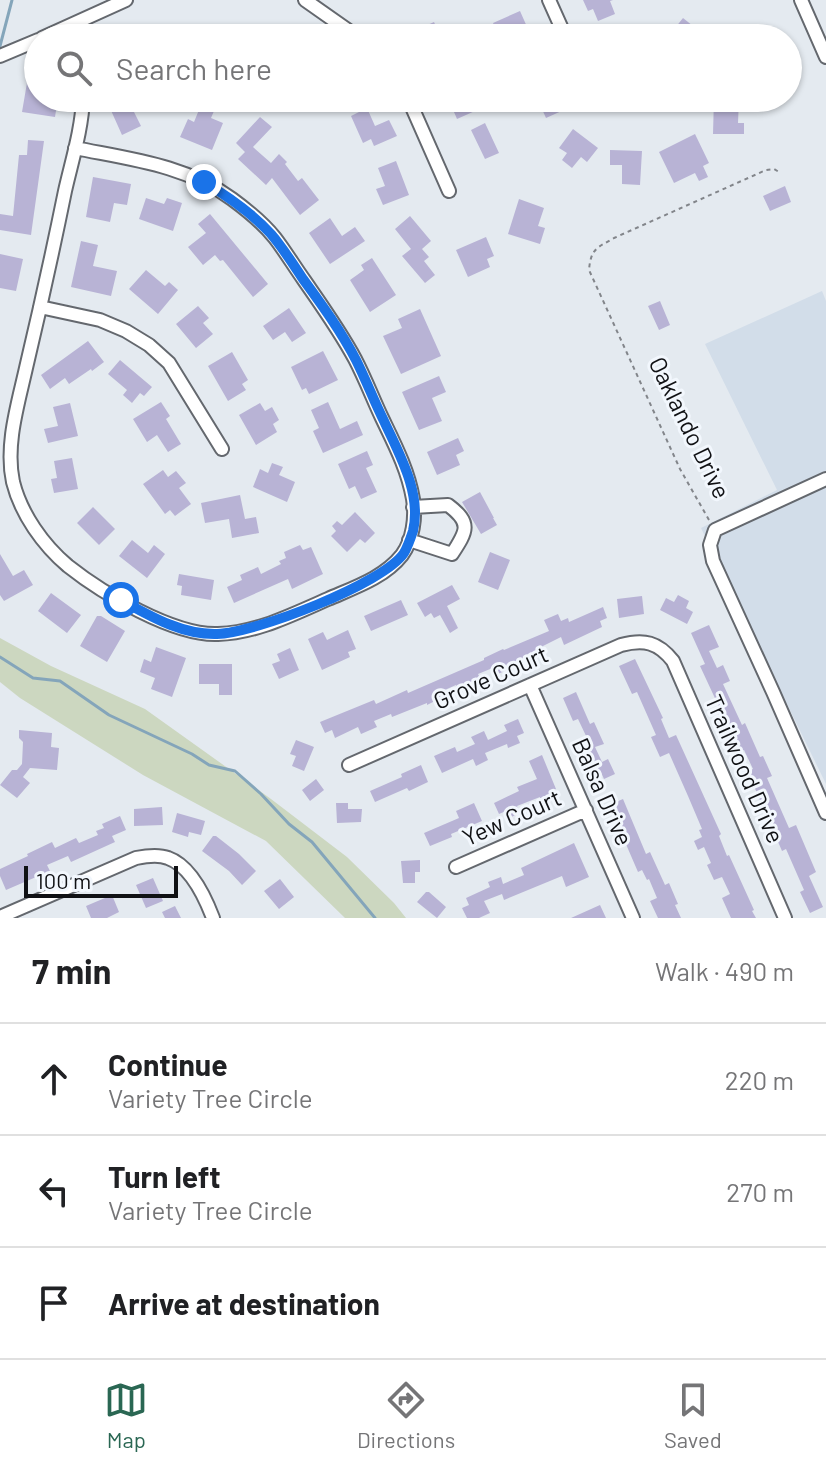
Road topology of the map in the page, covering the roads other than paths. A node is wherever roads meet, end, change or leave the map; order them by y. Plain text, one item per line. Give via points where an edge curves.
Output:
1 (126, 0) edge
2 (305, 0) edge
3 (549, 0) edge
4 (801, 0) edge
5 (82, 24) edge
6 (339, 24) edge
7 (560, 24) edge
8 (24, 46) edge
9 (0, 56) edge
10 (826, 57) edge
11 (83, 112) edge
12 (414, 112) edge
13 (75, 148) junction
14 (449, 191) dead end
15 (40, 307) junction
16 (222, 449) dead end
17 (826, 479) edge
18 (6, 481) edge
19 (413, 507) junction
20 (409, 540) junction
21 (653, 644) joint
22 (530, 685) junction
23 (349, 765) dead end
24 (586, 810) junction
25 (826, 813) edge
26 (456, 867) dead end
27 (0, 917) edge
28 (213, 918) edge
29 (633, 918) edge
30 (785, 918) edge

1 - 5 street
2 - 6 street
3 - 7 street
4 - 10 street
8 - 9 street
11 - 13 street
12 - 14 street
13 - 15 street
13 - 19 street via 182,172 229,197 273,236 356,361 406,469
15 - 16 street via 100,320 149,345 169,363
15 - 18 street
17 - 25 street, Oaklando Drive via 715,530 710,545
18 - 20 street via 32,525 68,565 121,600 194,632 256,628 364,584 403,554
19 - 20 street
19 - 20 street via 448,505 461,514 464,536 452,554
21 - 22 street, Grove Court via 621,645
21 - 30 street, Trailwood Drive via 673,661
22 - 23 street, Grove Court
22 - 24 street, Balsa Drive
24 - 26 street, Yew Court
24 - 29 street, Balsa Drive
27 - 28 street via 153,855 185,868

